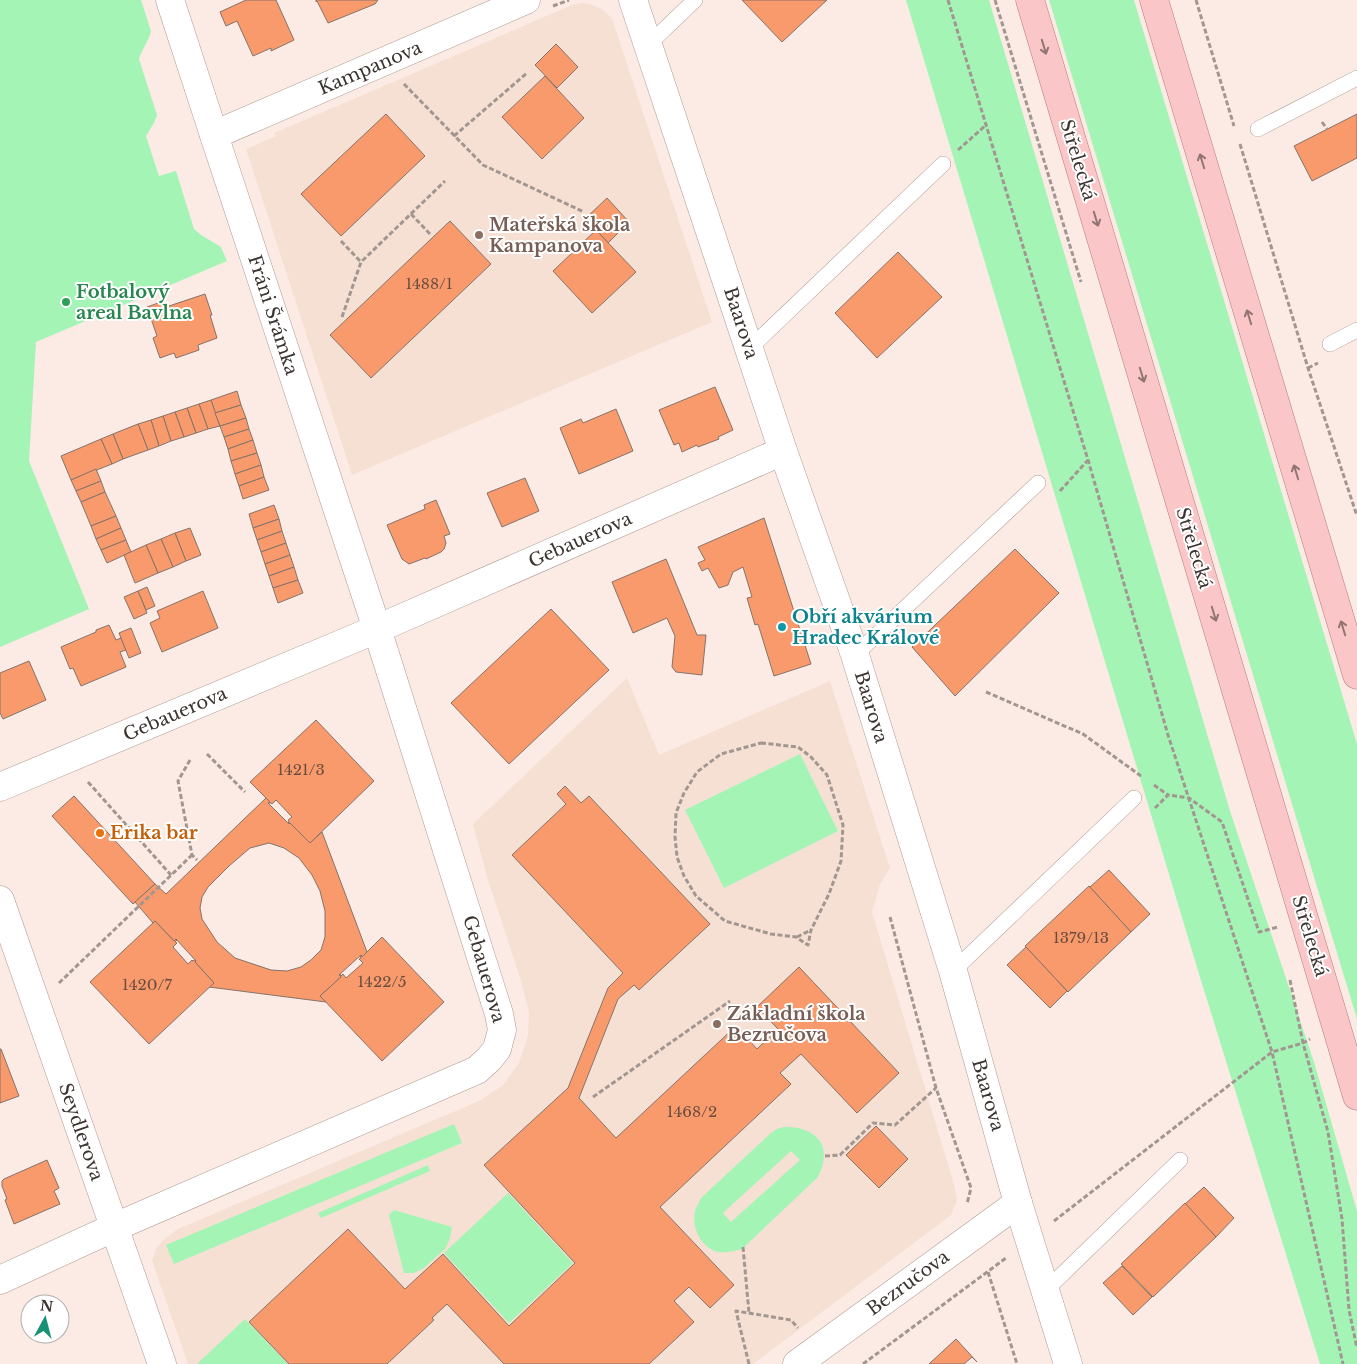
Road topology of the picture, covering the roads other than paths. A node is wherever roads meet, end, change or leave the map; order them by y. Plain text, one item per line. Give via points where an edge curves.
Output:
1 (170, 0) edge
2 (526, 0) edge
3 (633, 0) edge
4 (696, 0) edge
5 (1030, 0) edge
6 (1154, 0) edge
7 (648, 45) junction
8 (1357, 78) edge
9 (1258, 128) dead end
10 (214, 136) junction
11 (943, 164) road end
12 (1357, 330) edge
13 (1330, 344) dead end
14 (750, 348) junction
15 (783, 451) junction
16 (1038, 483) dead end
17 (377, 629) junction
18 (855, 655) junction
19 (1357, 675) edge
20 (0, 787) edge
21 (1134, 798) road end
22 (0, 900) edge
23 (953, 971) junction
24 (1357, 1096) edge
25 (1180, 1160) dead end
26 (1018, 1203) junction
27 (115, 1227) junction
28 (0, 1280) edge
29 (1045, 1291) junction
30 (162, 1364) edge
31 (797, 1364) edge
32 (1068, 1364) edge

1 - 10 street, Fráni Šrámka
2 - 10 street, Kampanova
3 - 7 street, Baarova
4 - 7 lane
5 -> 24 main road, Střelecká
19 -> 6 main road
7 - 14 street, Baarova
8 - 9 lane
10 - 17 street, Fráni Šrámka
11 - 14 lane
12 - 13 lane
14 - 15 street, Baarova
15 - 17 street, Gebauerova
15 - 18 street, Baarova
16 - 18 lane
17 - 20 street, Gebauerova
17 - 27 street, Gebauerova via 499,1014 502,1030 497,1049 477,1070
18 - 23 street, Baarova
21 - 23 lane
22 - 27 street, Seydlerova
23 - 26 street, Baarova
25 - 29 lane
26 - 29 street, Baarova
26 - 31 street, Bezručova
27 - 28 street, Gebauerova
27 - 30 street, Seydlerova
29 - 32 street, Baarova

